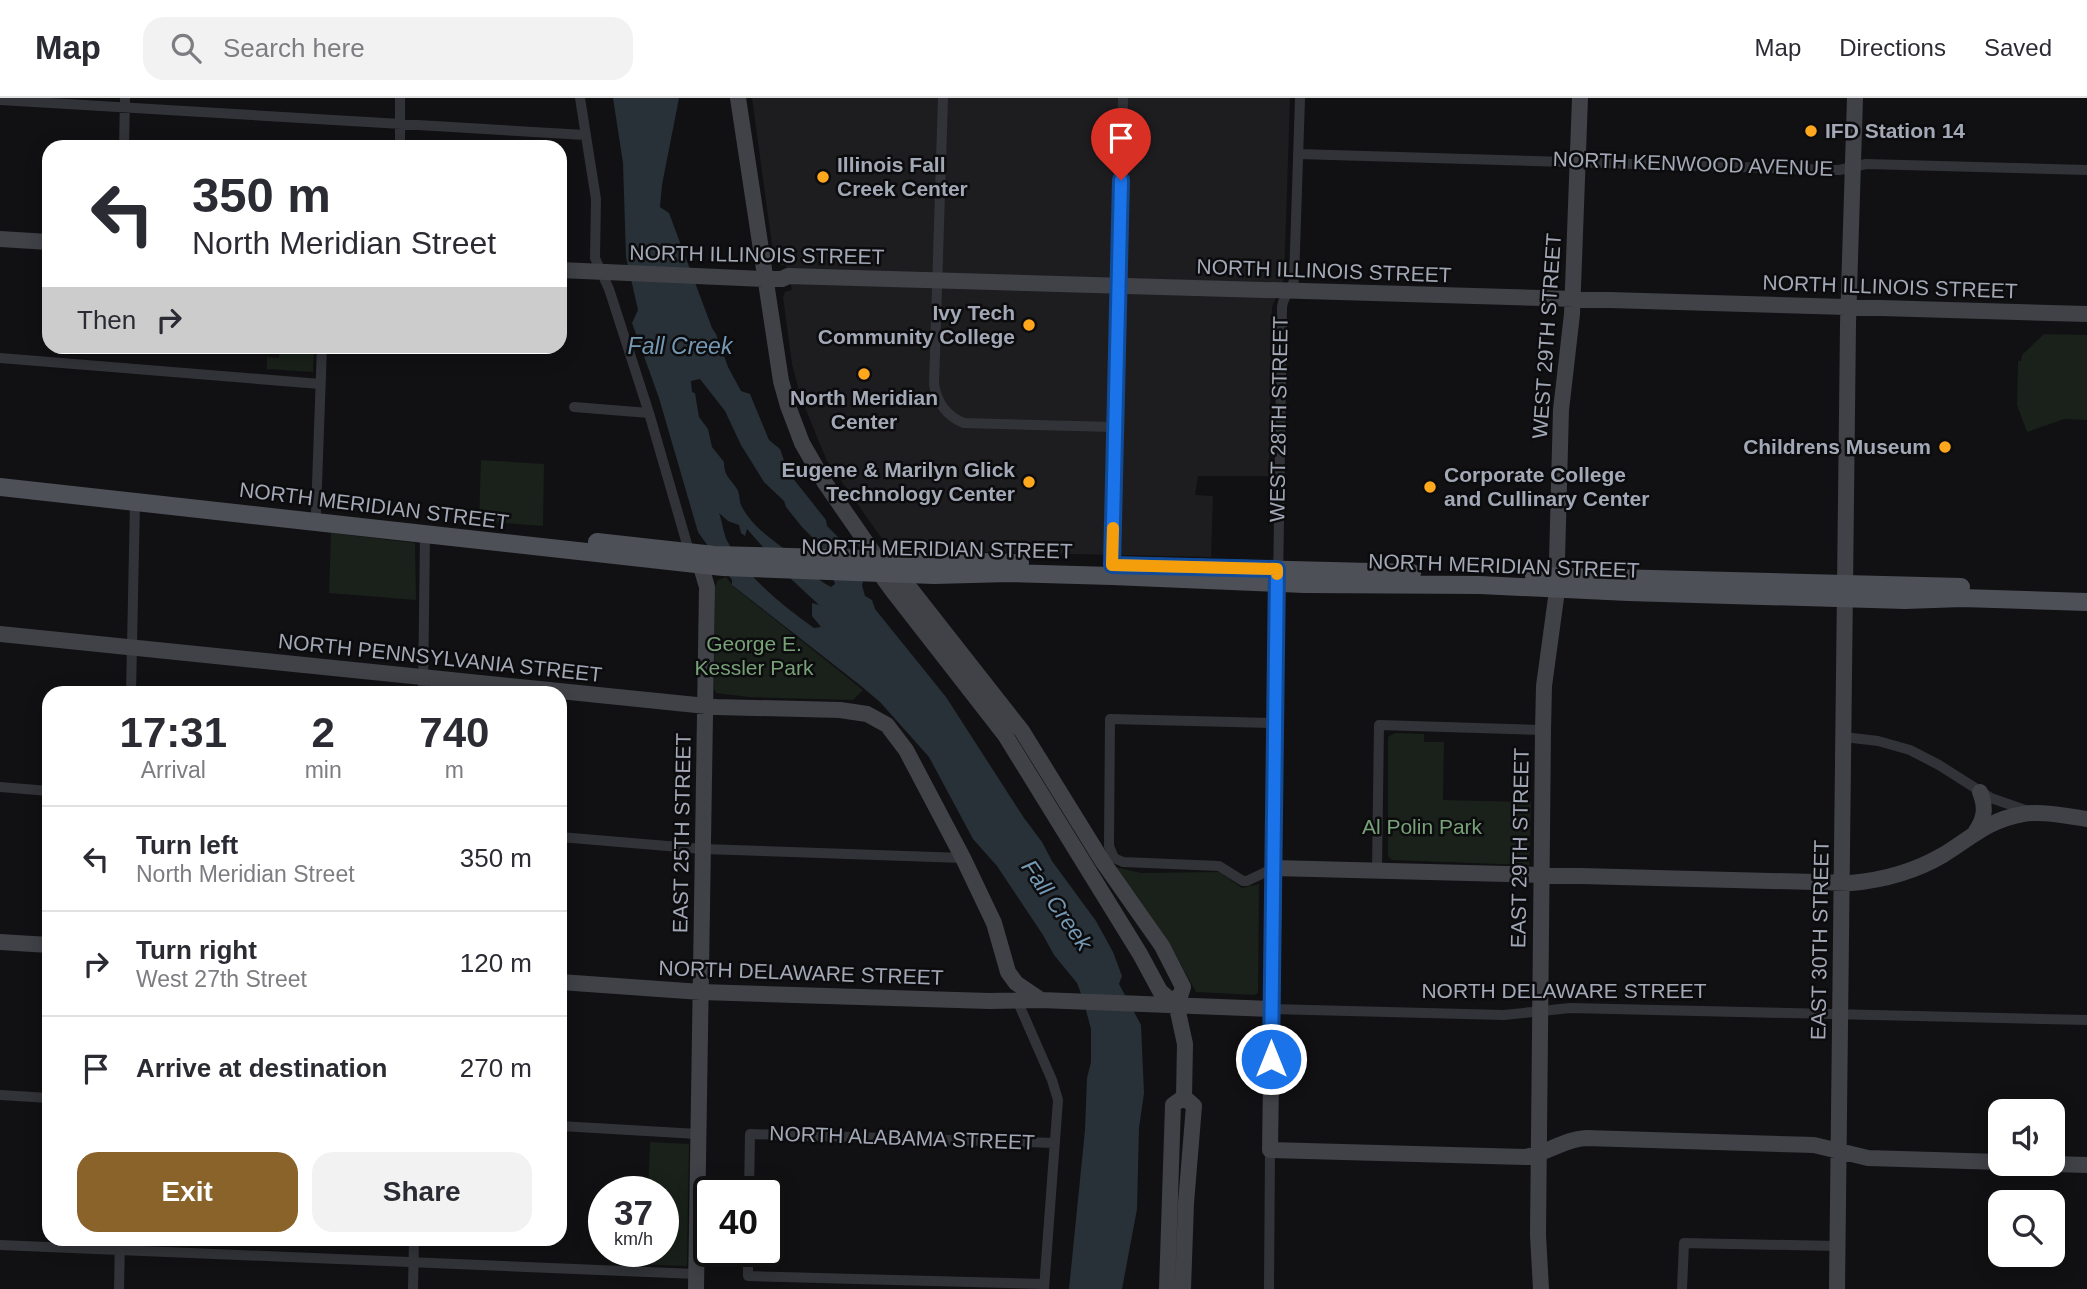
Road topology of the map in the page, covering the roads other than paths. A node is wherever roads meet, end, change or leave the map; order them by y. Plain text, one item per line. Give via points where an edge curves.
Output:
1 (400, 98) edge
2 (580, 98) edge
3 (738, 98) edge
4 (943, 98) edge
5 (1123, 98) edge
6 (1300, 98) edge
7 (1580, 98) edge
8 (1855, 98) edge
9 (0, 100) edge
10 (125, 103) edge
11 (400, 124) junction
12 (585, 135) junction
13 (124, 140) edge
14 (400, 140) edge
15 (1298, 154) junction
16 (1577, 161) junction
17 (1853, 167) junction
18 (2087, 170) edge
19 (0, 239) edge
20 (42, 242) edge
21 (567, 270) edge
22 (608, 272) junction
23 (765, 279) junction
24 (936, 280) junction
25 (1117, 287) junction
26 (1288, 291) junction
27 (1573, 299) junction
28 (1848, 307) junction
29 (2087, 314) edge
30 (322, 354) edge
31 (0, 358) edge
32 (320, 384) junction
33 (574, 407) dead end
34 (649, 413) junction
35 (1115, 427) junction
36 (0, 476) edge
37 (0, 487) edge
38 (135, 502) junction
39 (316, 512) junction
40 (425, 535) junction
41 (706, 560) junction
42 (869, 565) junction
43 (1112, 565) junction
44 (898, 573) junction
45 (1277, 576) junction
46 (1557, 583) junction
47 (2087, 590) edge
48 (1846, 591) junction
49 (2087, 601) edge
50 (0, 634) edge
51 (132, 648) junction
52 (423, 685) edge
53 (131, 686) edge
54 (567, 696) edge
55 (705, 706) junction
56 (1275, 723) junction
57 (1543, 730) junction
58 (1844, 737) junction
59 (0, 787) edge
60 (42, 791) edge
61 (1980, 792) junction
62 (2034, 813) junction
63 (2087, 819) edge
64 (1976, 831) junction
65 (567, 838) edge
66 (703, 849) junction
67 (963, 858) junction
68 (1273, 868) junction
69 (1377, 870) junction
70 (1541, 873) junction
71 (1842, 883) junction
72 (0, 942) edge
73 (42, 945) edge
74 (1008, 972) junction
75 (567, 982) edge
76 (701, 992) junction
77 (1017, 1000) junction
78 (1044, 1000) junction
79 (989, 1001) junction
80 (1177, 1006) junction
81 (1271, 1009) junction
82 (1539, 1011) junction
83 (1840, 1015) junction
84 (2087, 1020) edge
85 (0, 1095) edge
86 (1184, 1097) junction
87 (42, 1098) edge
88 (567, 1126) edge
89 (698, 1134) junction
90 (1055, 1143) junction
91 (1838, 1149) junction
92 (1270, 1150) junction
93 (1538, 1154) junction
94 (1988, 1162) edge
95 (2065, 1164) edge
96 (2087, 1165) edge
97 (749, 1176) edge
98 (0, 1245) edge
99 (42, 1245) edge
100 (120, 1246) edge
101 (153, 1246) edge
102 (414, 1246) edge
103 (1837, 1246) junction
104 (414, 1262) junction
105 (748, 1267) edge
106 (696, 1282) edge
107 (1044, 1287) edge
108 (119, 1289) edge
109 (413, 1289) edge
110 (1167, 1289) edge
111 (1183, 1289) edge
112 (1269, 1289) edge
113 (1541, 1289) edge
114 (1682, 1289) edge
115 (1837, 1289) edge

1 - 11 street
2 - 12 street
3 - 23 main road
4 - 24 street
5 - 25 street
6 - 15 street, WEST 28TH STREET
7 - 16 main road, WEST 29TH STREET
8 - 17 main road, EAST 30TH STREET
9 - 10 street
10 - 11 street
10 - 13 street
11 - 12 street
11 - 14 street
12 - 22 street via 596,199 595,258
15 - 16 street, NORTH KENWOOD AVENUE
15 - 26 street, WEST 28TH STREET via 1294,283
16 - 17 street, NORTH KENWOOD AVENUE
16 - 27 main road, WEST 29TH STREET
17 - 18 street, NORTH KENWOOD AVENUE
17 - 28 main road, EAST 30TH STREET
19 - 20 main road
21 - 22 main road, NORTH ILLINOIS STREET
22 - 23 main road, NORTH ILLINOIS STREET
22 - 34 street via 609,289
23 - 24 main road, NORTH ILLINOIS STREET
23 - 42 main road via 781,381 802,443
24 - 25 main road, NORTH ILLINOIS STREET
24 - 35 street via 934,384 948,414 976,424
25 - 26 main road, NORTH ILLINOIS STREET
25 - 35 street
26 - 27 main road, NORTH ILLINOIS STREET
26 - 45 street, WEST 28TH STREET via 1282,301
27 - 28 main road, NORTH ILLINOIS STREET
27 - 46 main road, WEST 29TH STREET via 1561,410
28 - 29 main road, NORTH ILLINOIS STREET
28 - 48 main road, EAST 30TH STREET
30 - 32 street
31 - 32 street
32 - 39 street
33 - 34 street
34 - 41 street
35 - 43 street
36 - 39 main road, NORTH MERIDIAN STREET
37 - 38 main road, NORTH MERIDIAN STREET
38 - 40 main road, NORTH MERIDIAN STREET
38 - 51 street
39 - 41 main road, NORTH MERIDIAN STREET via 628,544
40 - 41 main road, NORTH MERIDIAN STREET
40 - 52 street
41 - 42 main road, NORTH MERIDIAN STREET
41 - 55 main road, EAST 25TH STREET
42 - 43 main road, NORTH MERIDIAN STREET
42 - 44 main road, NORTH MERIDIAN STREET
42 - 80 main road via 1005,735 1160,991
43 - 45 main road, NORTH MERIDIAN STREET
44 - 45 main road, NORTH MERIDIAN STREET
44 - 80 main road via 1022,731 1103,862 1162,946 1183,987
45 - 46 main road, NORTH MERIDIAN STREET
45 - 56 street, WEST 28TH STREET
46 - 48 main road, NORTH MERIDIAN STREET
46 - 57 main road, EAST 29TH STREET
47 - 48 main road, NORTH MERIDIAN STREET
48 - 49 main road, NORTH MERIDIAN STREET via 1906,600
48 - 58 main road, EAST 30TH STREET
50 - 51 main road, NORTH PENNSYLVANIA STREET
51 - 52 main road, NORTH PENNSYLVANIA STREET
51 - 53 street
54 - 55 main road, NORTH PENNSYLVANIA STREET
55 - 66 main road, EAST 25TH STREET
55 - 67 main road, NORTH PENNSYLVANIA STREET via 856,711 876,717 906,750
56 - 68 street, WEST 28TH STREET
56 - 68 street via 1110,719 1112,855 1123,862 1219,866 1247,881
57 - 69 street via 1379,725
57 - 70 main road, EAST 29TH STREET
58 - 61 street via 1909,750
58 - 71 main road, EAST 30TH STREET
59 - 60 street
61 - 62 street
61 - 64 main road via 1984,810
62 - 63 main road
62 - 64 main road
64 - 71 main road via 1943,855 1908,872
65 - 66 street
66 - 67 street
66 - 76 main road, EAST 25TH STREET
67 - 74 main road via 994,923
68 - 69 main road
68 - 81 main road
69 - 70 main road
70 - 71 main road
70 - 82 main road, EAST 29TH STREET
71 - 83 main road, EAST 30TH STREET
72 - 73 main road
74 - 78 main road via 1016,984
74 - 79 main road via 1007,985
75 - 76 main road, NORTH DELAWARE STREET
76 - 79 main road, NORTH DELAWARE STREET
76 - 89 main road, EAST 25TH STREET
77 - 78 main road, NORTH DELAWARE STREET
77 - 79 main road, NORTH DELAWARE STREET
77 - 90 street via 1057,1094
78 - 80 main road, NORTH DELAWARE STREET
80 - 81 main road, NORTH DELAWARE STREET
80 - 86 main road via 1186,1051
81 - 82 street, NORTH DELAWARE STREET via 1504,1015
81 - 92 main road
82 - 83 street, NORTH DELAWARE STREET
82 - 93 main road, EAST 29TH STREET
83 - 84 street, NORTH DELAWARE STREET
83 - 91 main road, EAST 30TH STREET
85 - 87 street
86 - 110 main road via 1173,1105
86 - 111 main road via 1194,1106
88 - 89 street
89 - 106 main road, EAST 25TH STREET
90 - 97 street, NORTH ALABAMA STREET via 750,1134
90 - 107 street
91 - 93 main road via 1814,1144 1583,1138
91 - 94 main road via 1868,1158
91 - 103 main road, EAST 30TH STREET
92 - 93 main road
92 - 112 street
93 - 113 main road, EAST 29TH STREET
95 - 96 main road
98 - 99 street
100 - 108 street
101 - 104 street
102 - 104 street
103 - 114 street via 1684,1243
103 - 115 main road, EAST 30TH STREET
104 - 106 street
104 - 109 street
105 - 107 street via 748,1276

